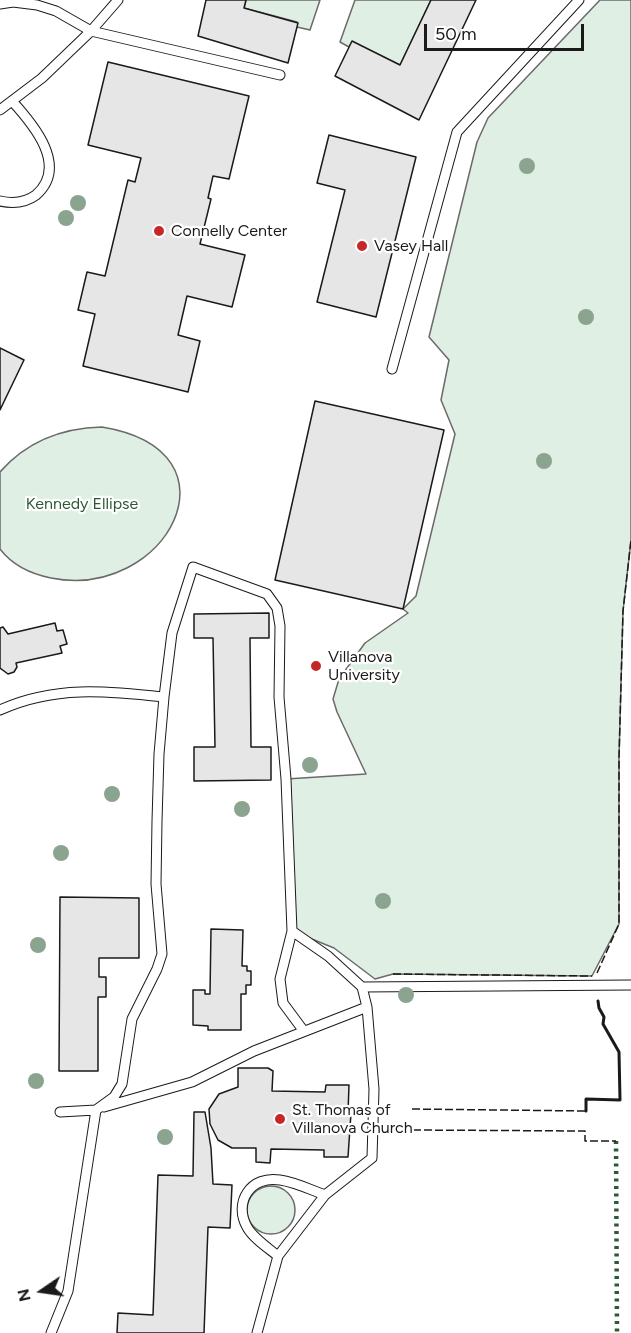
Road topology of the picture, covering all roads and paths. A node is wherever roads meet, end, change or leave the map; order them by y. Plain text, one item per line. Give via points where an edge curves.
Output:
1 (118, 0) edge
2 (564, 0) edge
3 (579, 0) edge
4 (0, 4) edge
5 (571, 9) junction
6 (91, 31) junction
7 (280, 75) dead end
8 (12, 100) junction
9 (0, 110) edge
10 (0, 201) edge
11 (392, 369) dead end
12 (164, 697) junction
13 (0, 710) edge
14 (292, 931) junction
15 (631, 985) edge
16 (362, 987) junction
17 (367, 1007) junction
18 (303, 1030) junction
19 (96, 1110) junction
20 (60, 1112) dead end
21 (325, 1195) junction
22 (278, 1256) junction
23 (51, 1333) edge
24 (257, 1333) edge

1 - 6 lane
2 - 5 lane
3 - 5 lane
4 - 6 lane via 37,5
5 - 11 lane via 457,132
6 - 7 lane
6 - 8 lane via 42,78
8 - 9 lane
8 - 10 lane via 38,133 50,169 42,189 33,197 21,202
12 - 13 lane via 99,690 52,694
12 - 14 lane via 171,633 194,567 267,594 277,608 280,626 279,697
12 - 19 lane via 156,842 162,954 132,1019 122,1084 114,1097
14 - 16 lane
14 - 18 lane via 280,979 282,1003
15 - 16 lane
16 - 17 lane
17 - 18 lane
17 - 21 lane via 374,1089 372,1158
18 - 19 lane via 192,1082
19 - 20 lane
19 - 23 lane via 68,1291
21 - 22 lane
21 - 22 lane via 266,1179 245,1193 242,1215 248,1229
22 - 24 lane

